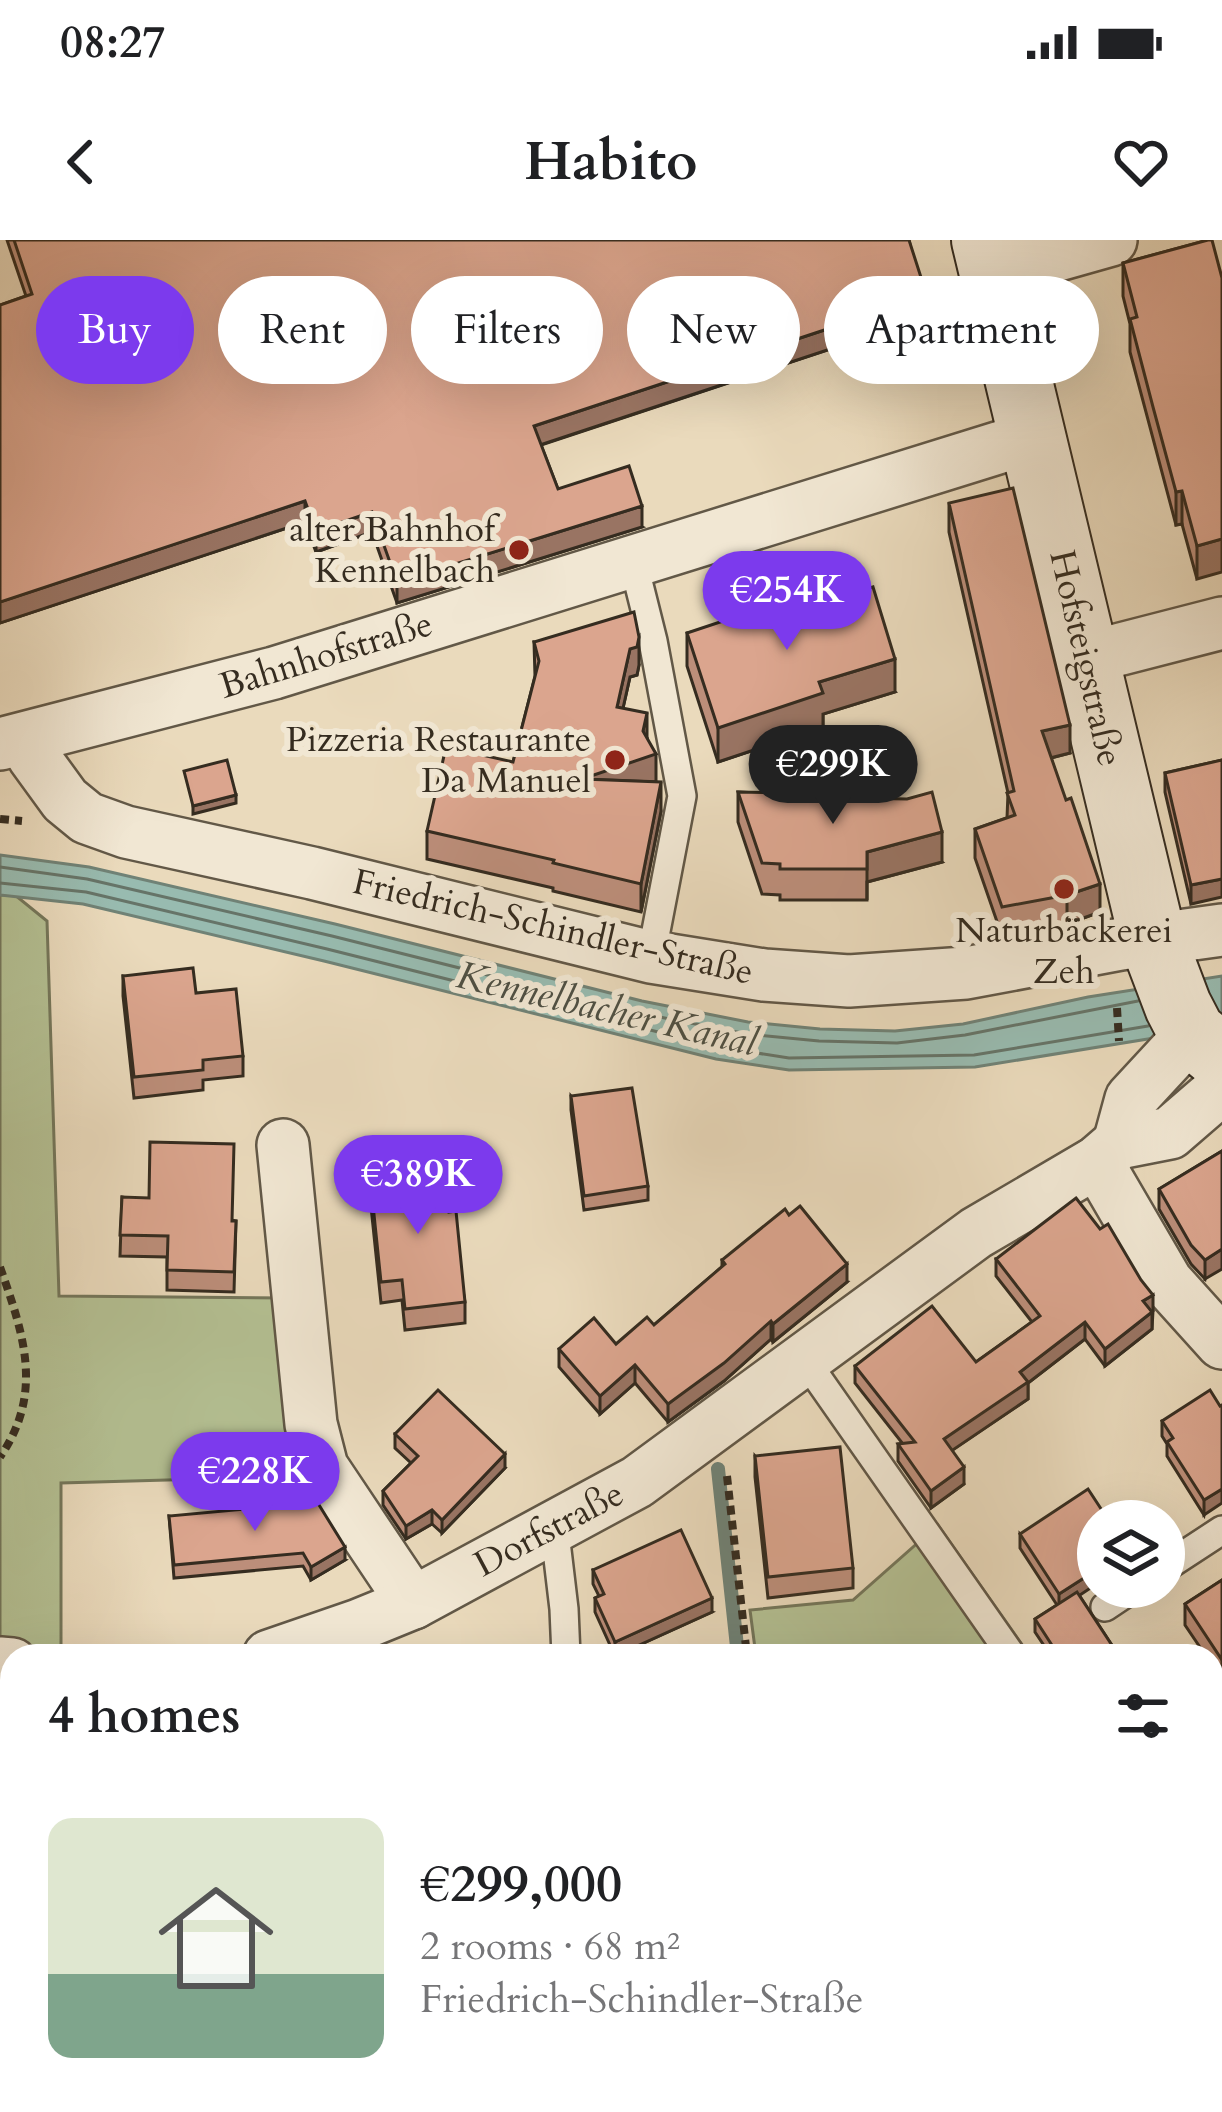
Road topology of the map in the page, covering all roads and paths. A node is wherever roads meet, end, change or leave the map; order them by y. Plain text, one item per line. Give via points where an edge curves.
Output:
1 (1112, 240) edge
2 (990, 257) edge
3 (1033, 437) junction
4 (633, 561) junction
5 (1222, 623) edge
6 (1086, 658) junction
7 (14, 741) edge
8 (1222, 930) edge
9 (651, 957) junction
10 (1134, 964) junction
11 (1120, 1048) dead end
12 (1212, 1058) edge
13 (283, 1145) dead end
14 (1108, 1152) junction
15 (0, 1267) edge
16 (1222, 1343) edge
17 (805, 1360) junction
18 (712, 1430) junction
19 (0, 1457) edge
20 (554, 1526) junction
21 (1222, 1530) edge
22 (1185, 1554) edge
23 (413, 1603) junction
24 (305, 1644) edge
25 (565, 1644) edge
26 (746, 1644) edge
27 (1004, 1644) edge

1 - 2 street
2 - 3 main road, Hofsteigstraße
3 - 4 street, Bahnhofstraße
3 - 6 main road, Hofsteigstraße
4 - 7 street, Bahnhofstraße via 274,673
4 - 9 lane via 682,796
5 - 6 street
6 - 10 main road, Hofsteigstraße
7 - 9 street, Friedrich-Schindler-Straße via 87,818 126,832
8 - 10 street, Friedrich-Schindler-Straße
9 - 10 street, Friedrich-Schindler-Straße via 849,981
10 - 11 path
10 - 12 main road, Hofsteigstraße via 1178,1006
12 - 14 street via 1131,1099
13 - 23 street via 322,1467
14 - 16 street via 1167,1282
14 - 17 street, Dorfstraße via 976,1233
15 - 19 path via 28,1375 24,1408
17 - 18 street, Dorfstraße
17 - 27 lane
18 - 20 street, Dorfstraße
18 - 26 path via 724,1449
20 - 23 street, Dorfstraße
20 - 25 lane
21 - 22 lane
23 - 24 street, Dorfstraße

